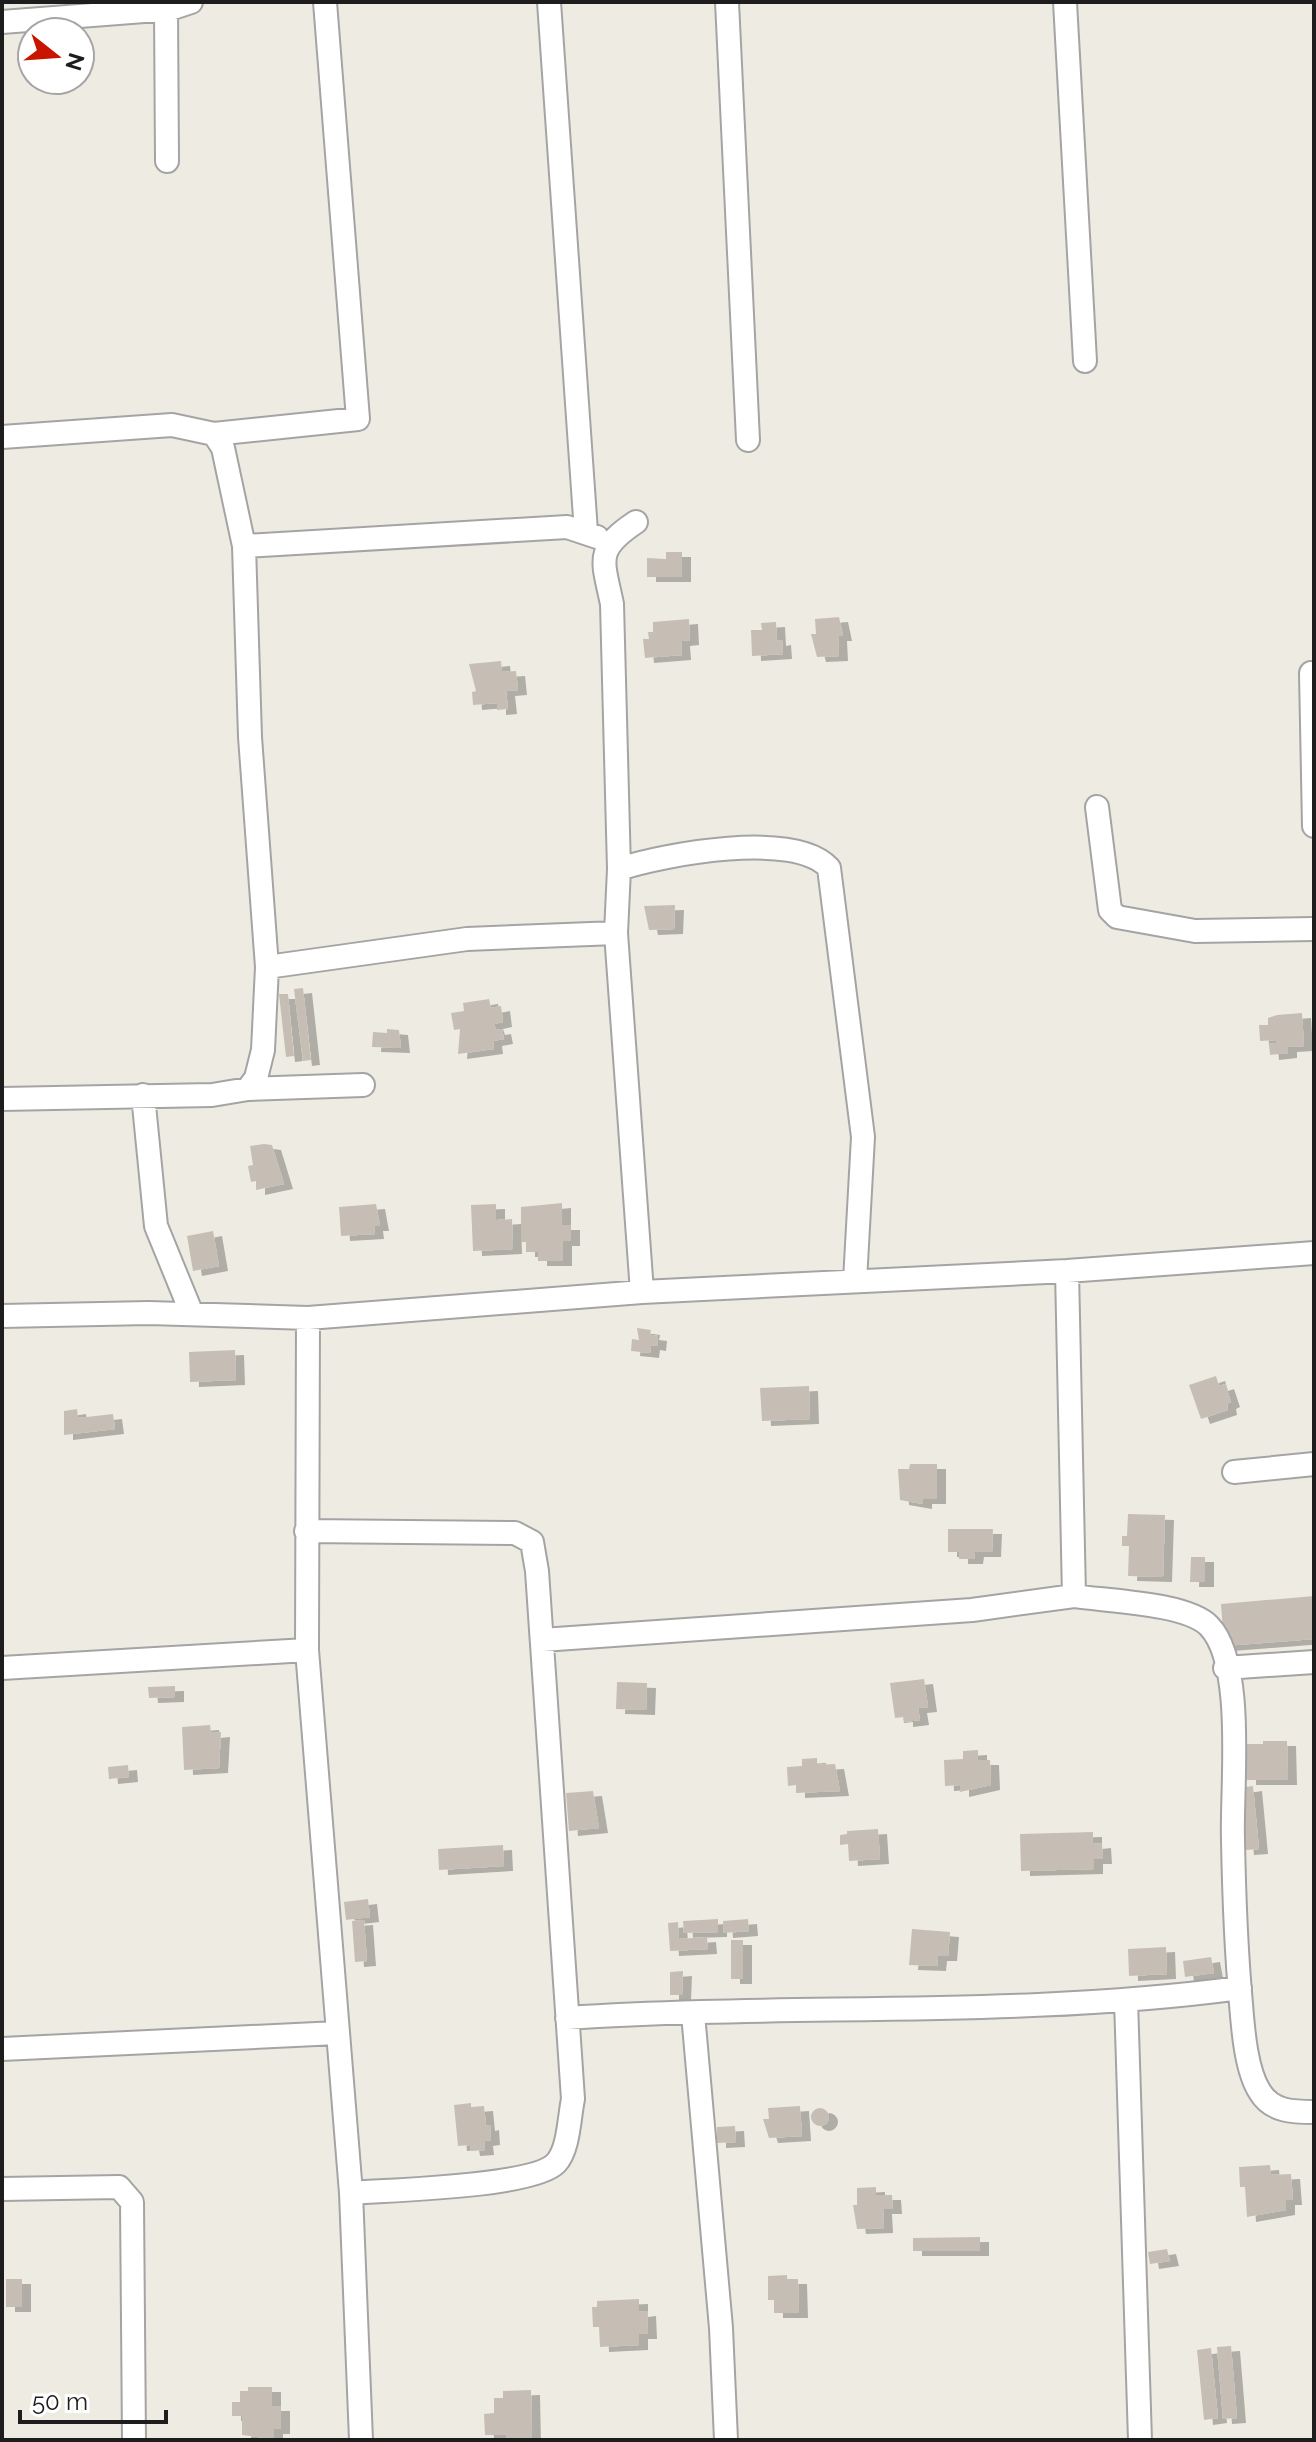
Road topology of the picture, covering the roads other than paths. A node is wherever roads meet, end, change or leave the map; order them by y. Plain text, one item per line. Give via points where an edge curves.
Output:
1 (191, 2) edge
2 (325, 2) edge
3 (549, 2) edge
4 (727, 2) edge
5 (1065, 2) edge
6 (166, 9) junction
7 (2, 22) edge
8 (167, 161) dead end
9 (1085, 361) dead end
10 (214, 434) junction
11 (2, 437) edge
12 (748, 440) dead end
13 (636, 522) dead end
14 (586, 532) junction
15 (610, 542) junction
16 (244, 546) junction
17 (1311, 673) dead end
18 (1097, 807) dead end
19 (1314, 826) edge
20 (619, 869) junction
21 (1314, 929) edge
22 (616, 933) junction
23 (267, 967) junction
24 (363, 1085) dead end
25 (248, 1089) junction
26 (143, 1095) junction
27 (2, 1099) edge
28 (1314, 1253) edge
29 (1067, 1271) junction
30 (855, 1281) junction
31 (642, 1292) junction
32 (192, 1314) junction
33 (2, 1316) edge
34 (308, 1318) junction
35 (1314, 1464) edge
36 (1234, 1472) dead end
37 (306, 1531) junction
38 (1074, 1596) junction
39 (542, 1640) junction
40 (307, 1650) junction
41 (1314, 1662) edge
42 (2, 1668) edge
43 (1225, 1668) junction
44 (1240, 1988) junction
45 (1126, 2000) junction
46 (693, 2014) junction
47 (567, 2018) junction
48 (337, 2033) junction
49 (2, 2049) edge
50 (1314, 2112) edge
51 (2, 2189) edge
52 (351, 2193) junction
53 (134, 2440) edge
54 (361, 2440) edge
55 (726, 2440) edge
56 (1140, 2440) edge

1 - 6 street
2 - 10 street via 358,419
3 - 14 street
4 - 12 street
5 - 9 street
6 - 7 street
6 - 8 street
10 - 11 street via 172,425
10 - 16 street via 223,448
13 - 15 street
14 - 15 street
14 - 16 street via 567,527
15 - 20 street via 603,568 612,604
16 - 23 street via 251,768
17 - 19 street
18 - 21 street via 1110,910 1117,917 1195,931
20 - 22 street
20 - 30 street via 655,857 780,847 806,851 829,868 863,1137
22 - 23 street via 467,939
22 - 31 street
23 - 25 street via 263,1050
24 - 25 street
25 - 26 street
26 - 27 street
26 - 32 street via 156,1226
28 - 29 street
29 - 30 street
29 - 38 street
30 - 31 street
31 - 34 street
32 - 33 street
32 - 34 street
34 - 37 street
35 - 36 street
37 - 39 street via 496,1530 524,1535 532,1542 537,1571
37 - 40 street
38 - 39 street via 972,1610
38 - 43 street via 1184,1612 1209,1626
39 - 47 street
40 - 42 street
40 - 48 street
41 - 43 street
43 - 44 street via 1237,1765 1232,1835
44 - 45 street
44 - 50 street via 1244,2041 1260,2092 1290,2113
45 - 46 street via 1032,2008
45 - 56 street
46 - 47 street
46 - 55 street
47 - 52 street via 573,2099 557,2162 545,2171 478,2184
48 - 49 street
48 - 52 street
51 - 53 street via 119,2187 132,2202
52 - 54 street

